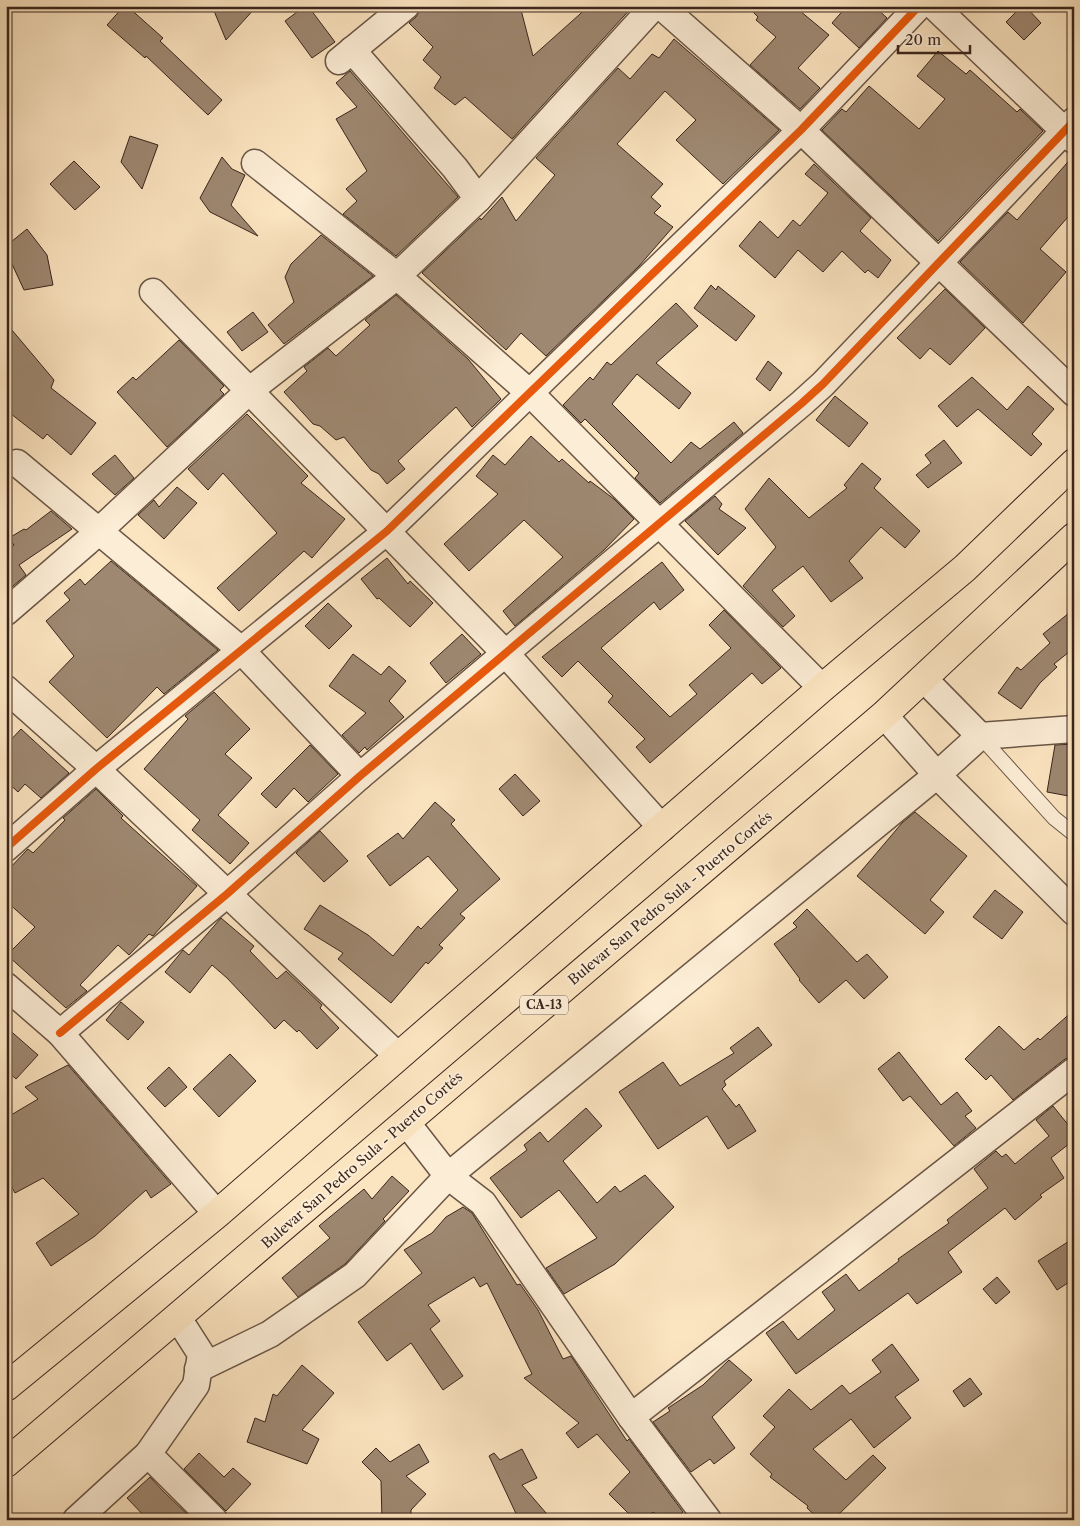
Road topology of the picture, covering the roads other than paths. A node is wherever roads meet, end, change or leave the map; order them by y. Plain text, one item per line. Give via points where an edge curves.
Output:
1 (406, 6) edge
2 (654, 6) edge
3 (661, 6) edge
4 (919, 6) edge
5 (934, 6) edge
6 (802, 130) junction
7 (1071, 130) edge
8 (255, 163) dead end
9 (478, 199) junction
10 (939, 263) junction
11 (397, 276) junction
12 (153, 292) dead end
13 (250, 390) junction
14 (1074, 393) edge
15 (531, 394) junction
16 (17, 463) dead end
17 (1074, 463) edge
18 (660, 524) junction
19 (99, 529) junction
20 (387, 531) junction
21 (1074, 536) edge
22 (6, 612) edge
23 (240, 649) junction
24 (506, 654) junction
25 (924, 679) junction
26 (822, 688) junction
27 (6, 689) edge
28 (884, 715) junction
29 (1074, 728) edge
30 (980, 736) junction
31 (96, 769) junction
32 (360, 776) junction
33 (937, 776) junction
34 (662, 828) junction
35 (1074, 834) edge
36 (6, 848) edge
37 (227, 894) junction
38 (1074, 912) edge
39 (6, 986) edge
40 (60, 1034) junction
41 (398, 1056) junction
42 (1074, 1071) edge
43 (406, 1122) junction
44 (448, 1176) junction
45 (217, 1214) junction
46 (178, 1318) junction
47 (198, 1369) junction
48 (6, 1387) edge
49 (631, 1417) junction
50 (148, 1454) junction
51 (6, 1463) edge
52 (76, 1520) edge
53 (214, 1520) edge
54 (708, 1520) edge

1 - 9 street via 345,56 456,168
2 - 9 street
3 - 6 street
4 - 6 street
5 - 7 street
6 - 10 street
6 - 15 street
7 - 10 street
8 - 11 street
9 - 11 street
10 - 14 street
10 - 18 street via 823,384
11 - 13 street
11 - 15 street
12 - 13 street
13 - 19 street
13 - 20 street
15 - 18 street
15 - 20 street
16 - 19 street
17 - 26 highway via 965,568
18 - 24 street
18 - 26 street
19 - 22 street
19 - 23 street
20 - 23 street
20 - 24 street
21 - 25 highway, Bulevar San Pedro Sula - Puerto Cortés / CA-13
23 - 31 street
23 - 32 street
24 - 32 street
24 - 34 street
25 - 28 highway, Bulevar San Pedro Sula - Puerto Cortés / CA-13
25 - 30 street
26 - 34 highway
27 - 31 street
28 - 33 street
28 - 43 highway, Bulevar San Pedro Sula - Puerto Cortés / CA-13
29 - 30 street
30 - 33 street
30 - 35 lane via 1054,818
31 - 36 street
31 - 37 street
32 - 37 street
33 - 38 street
33 - 44 street
34 - 41 highway
37 - 40 street
37 - 41 street
39 - 40 street
40 - 45 street
41 - 45 highway
42 - 49 street
43 - 44 street
43 - 46 highway, Bulevar San Pedro Sula - Puerto Cortés / CA-13
44 - 47 street via 355,1276 270,1334
44 - 49 street via 483,1203
45 - 48 highway
46 - 47 street via 201,1354
46 - 51 highway, Bulevar San Pedro Sula - Puerto Cortés / CA-13
47 - 50 street via 196,1385
49 - 54 street
50 - 52 street
50 - 53 street

